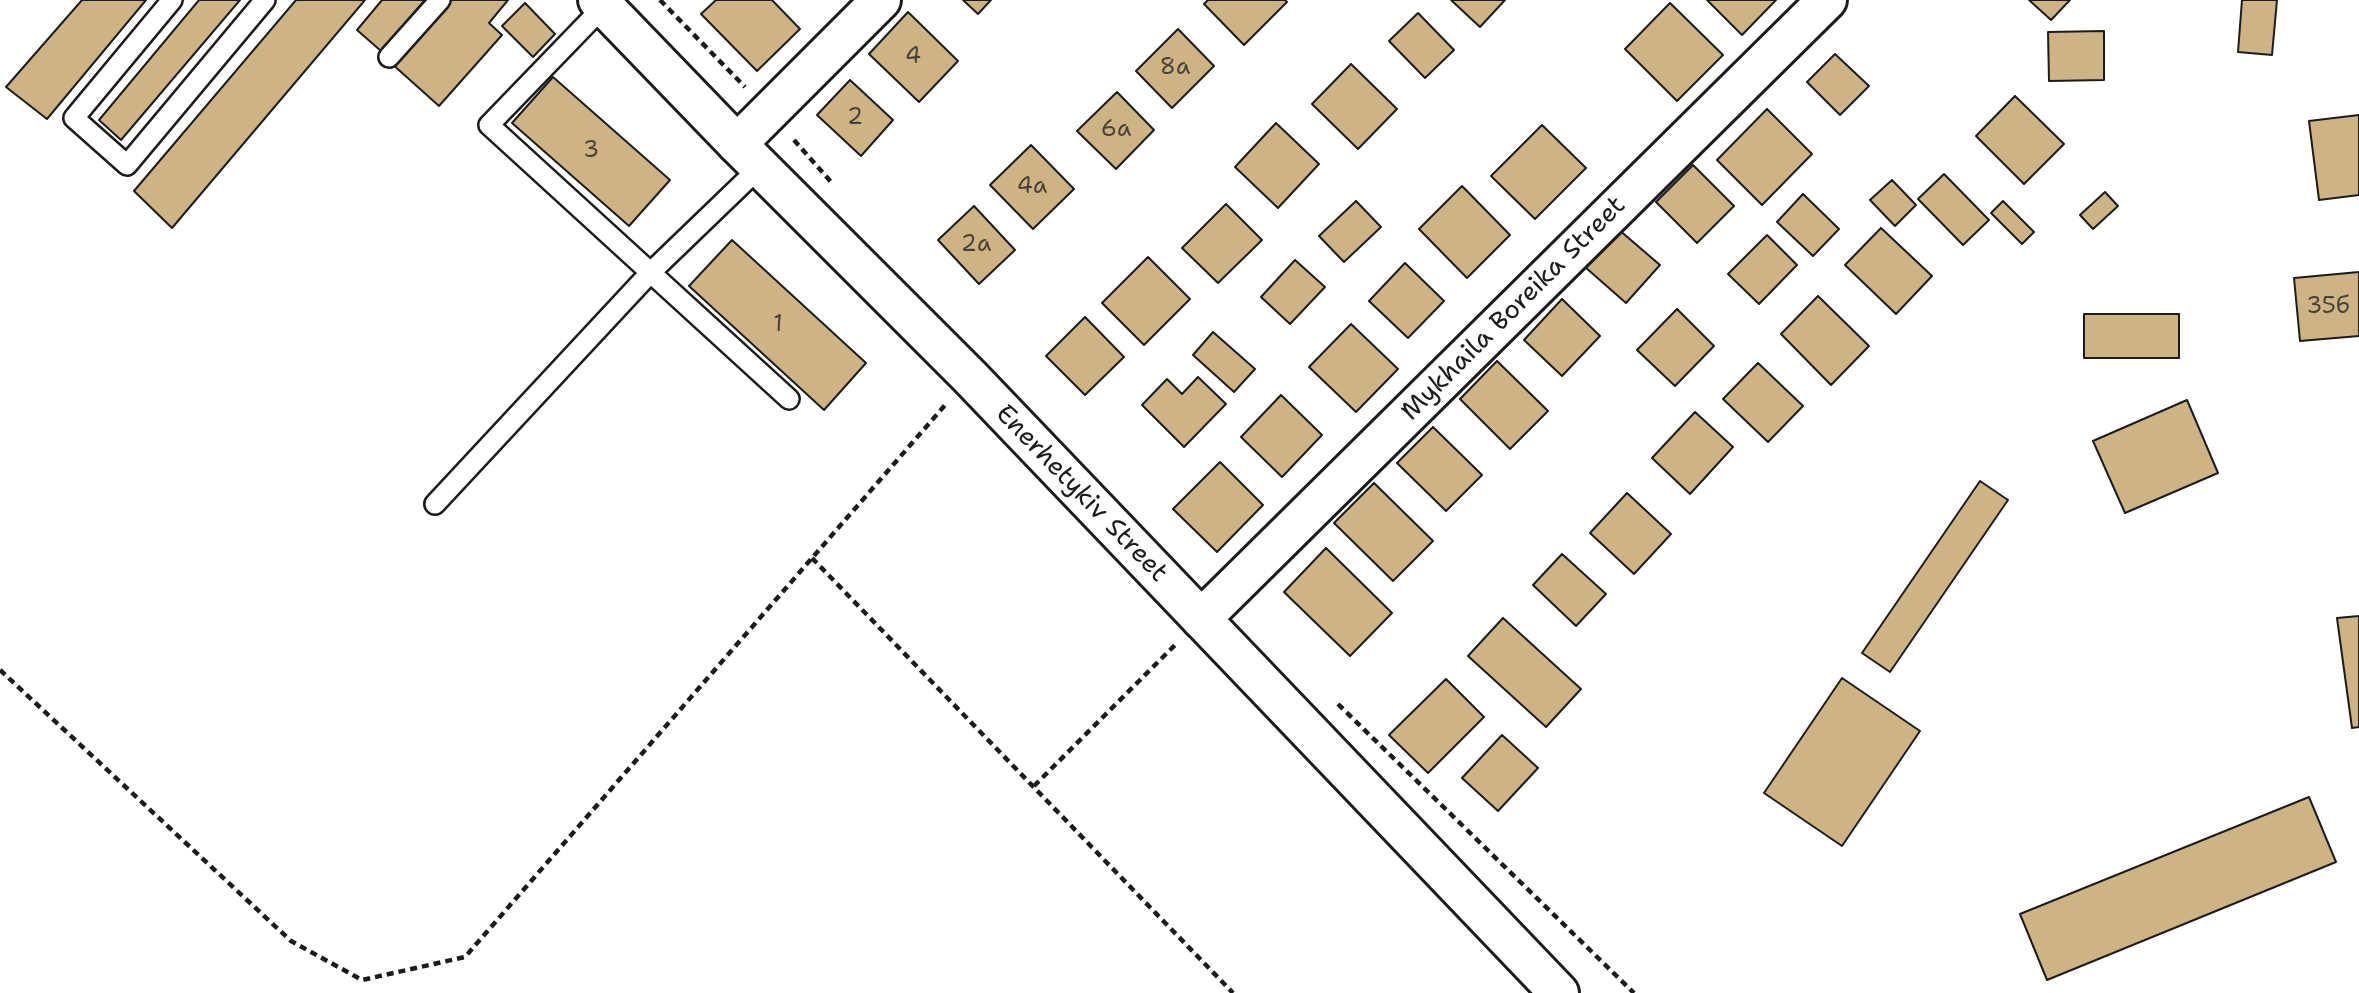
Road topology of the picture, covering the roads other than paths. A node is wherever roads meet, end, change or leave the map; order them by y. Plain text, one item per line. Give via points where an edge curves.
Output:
1 (172, 0) edge
2 (265, 0) edge
3 (440, 0) edge
4 (881, 0) edge
5 (1827, 0) edge
6 (601, 3) edge
7 (389, 57) dead end
8 (749, 155) junction
9 (650, 273) junction
10 (789, 399) dead end
11 (435, 504) dead end
12 (1201, 619) junction
13 (1559, 993) edge

1 - 2 lane via 74,118 127,165
3 - 7 lane
4 - 8 street
5 - 12 street, Mykhaila Boreika Street
6 - 8 street, Enerhetykiv Street
6 - 9 lane via 489,125
8 - 9 lane
8 - 12 street, Enerhetykiv Street
9 - 10 lane
9 - 11 lane
12 - 13 street, Enerhetykiv Street

